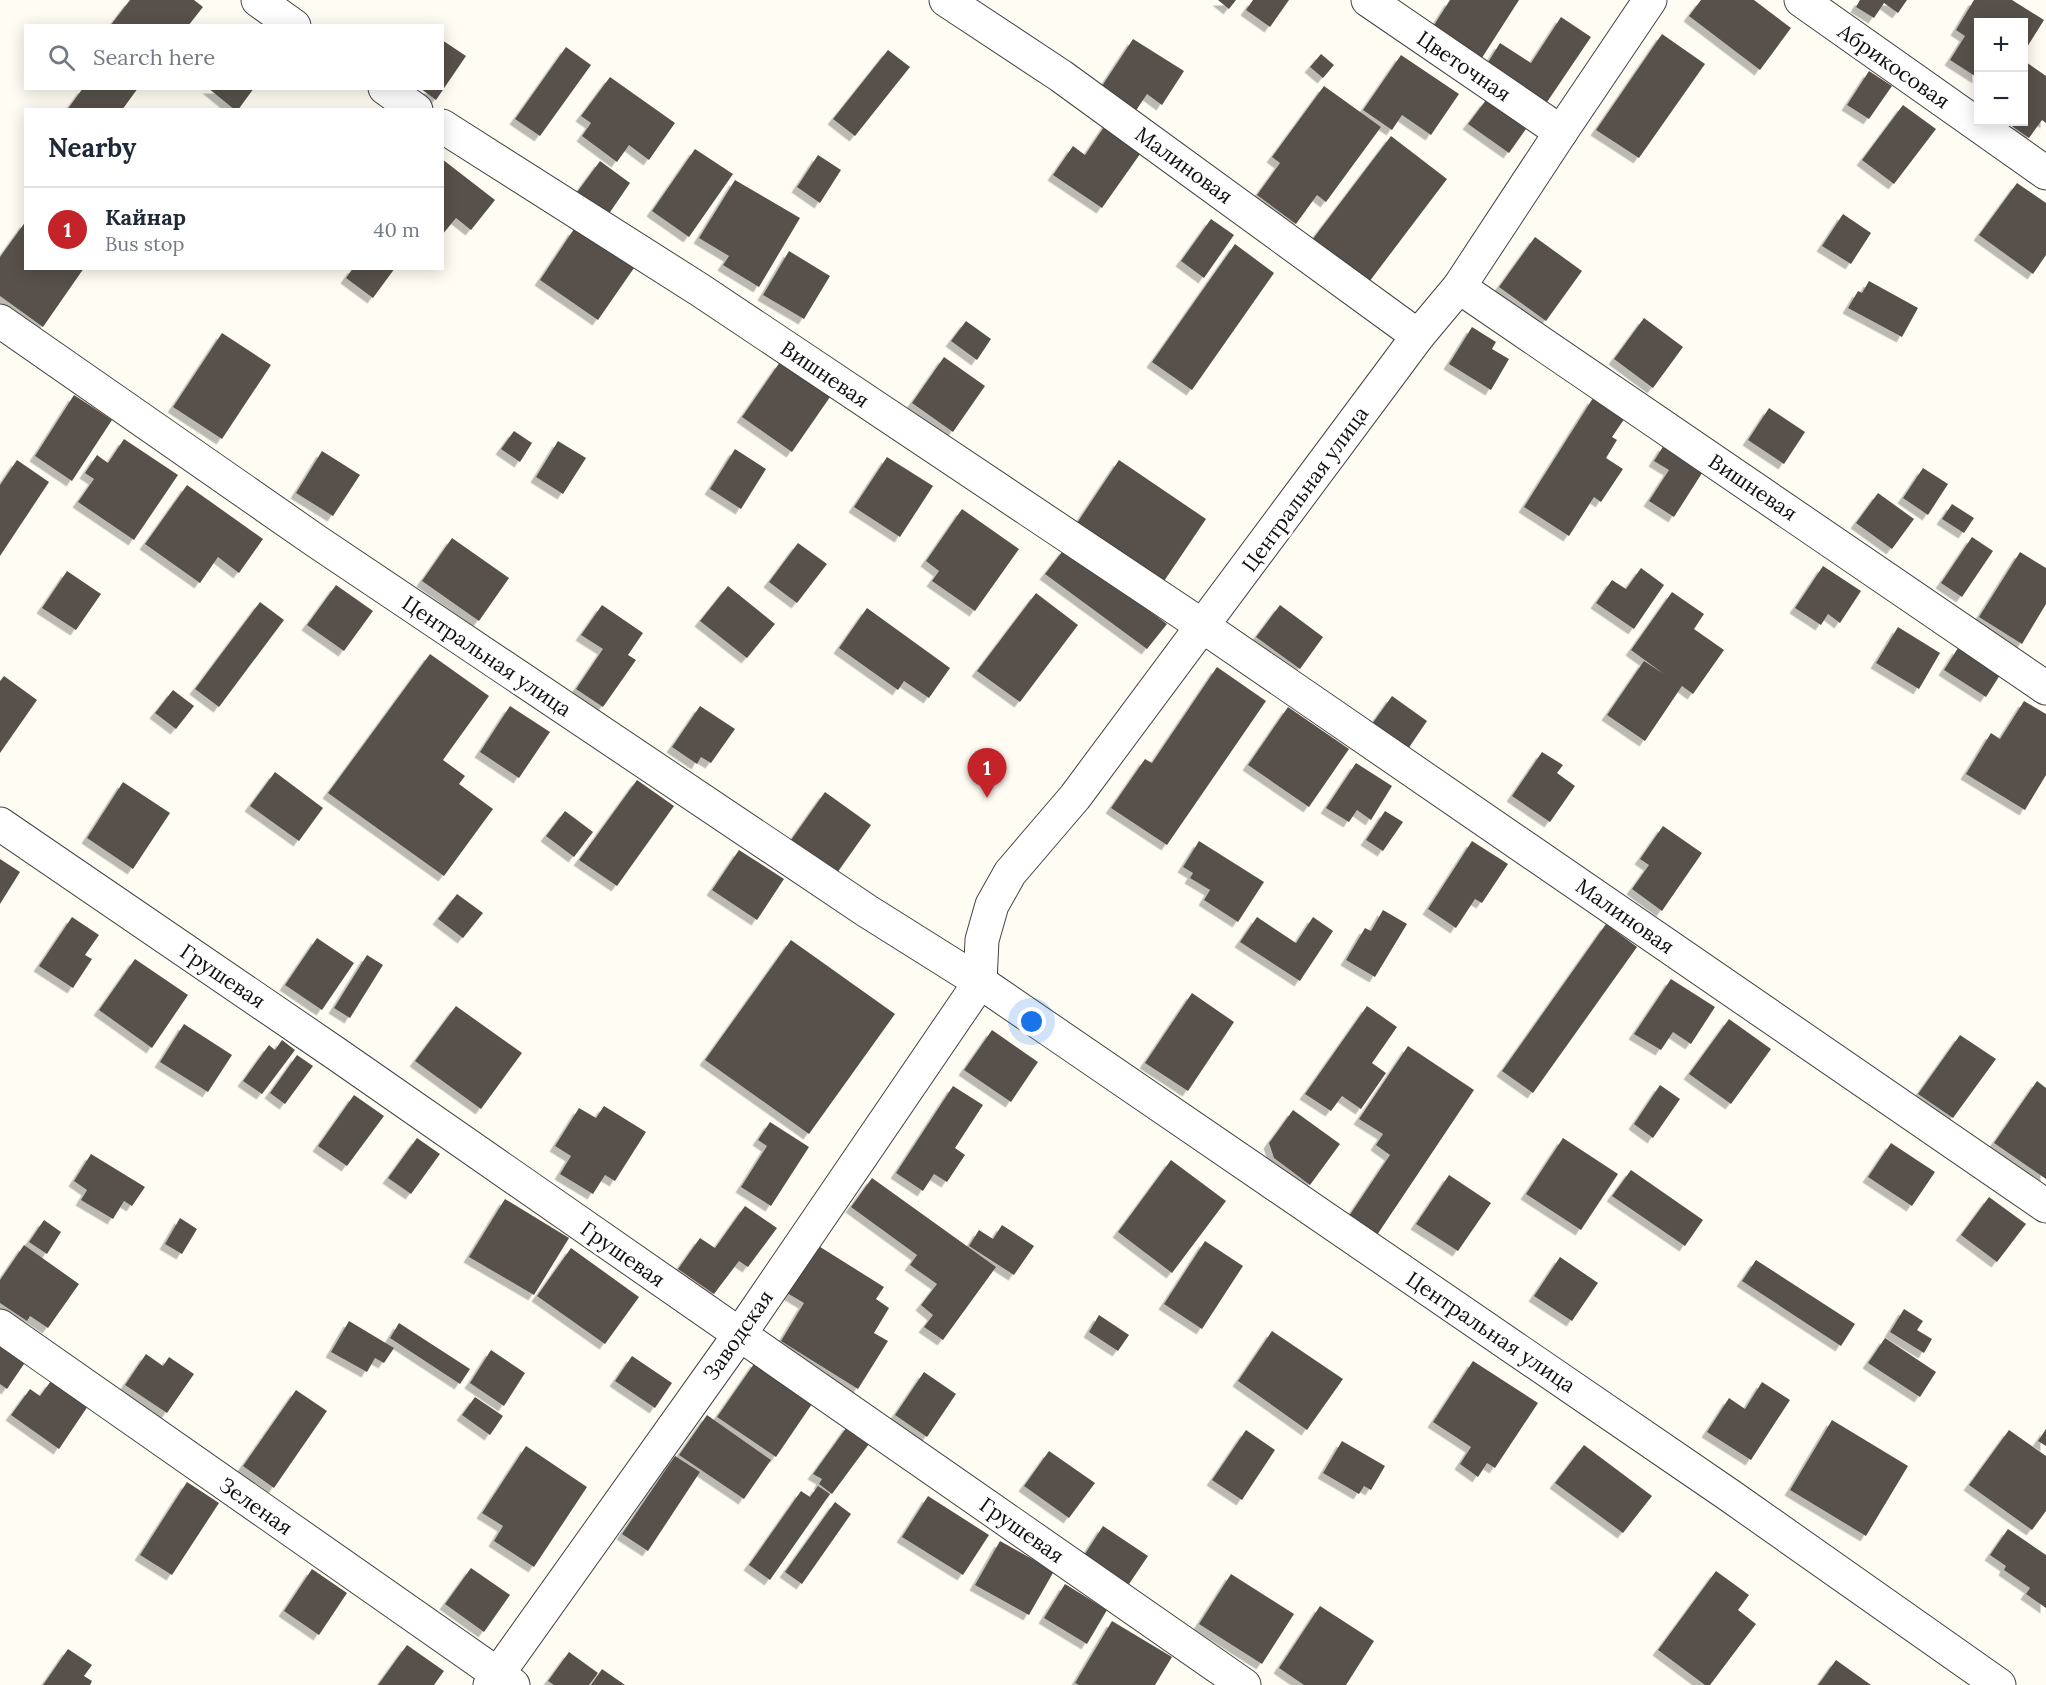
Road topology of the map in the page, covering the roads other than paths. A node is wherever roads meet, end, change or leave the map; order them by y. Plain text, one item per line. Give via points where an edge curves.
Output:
1 (258, 0) edge
2 (946, 0) edge
3 (1368, 0) edge
4 (1650, 0) edge
5 (1801, 0) edge
6 (291, 24) edge
7 (388, 90) edge
8 (413, 108) edge
9 (444, 127) edge
10 (1561, 132) junction
11 (2046, 173) edge
12 (1459, 287) junction
13 (0, 321) edge
14 (1418, 336) junction
15 (1204, 627) junction
16 (2046, 688) edge
17 (0, 824) edge
18 (980, 982) junction
19 (2046, 1206) edge
20 (0, 1326) edge
21 (740, 1334) junction
22 (500, 1681) edge
23 (1244, 1685) edge
24 (1999, 1685) edge

1 - 6 street
2 - 14 street, Малиновая via 1061,76
3 - 10 street, Цветочная
4 - 10 street, Центральная улица
5 - 11 street, Абрикосовая
7 - 8 street
9 - 15 street, Вишневая via 700,290
10 - 12 street, Центральная улица
12 - 14 street, Центральная улица
12 - 16 street, Вишневая
13 - 18 street, Центральная улица via 365,574
14 - 15 street, Центральная улица
15 - 18 street, Центральная улица via 1075,797 1010,873 992,905 982,939
15 - 19 street, Малиновая
17 - 21 street, Грушевая
18 - 21 street, Заводская
18 - 24 street, Центральная улица via 1719,1488
20 - 22 street, Зеленая
21 - 22 street, Заводская
21 - 23 street, Грушевая

